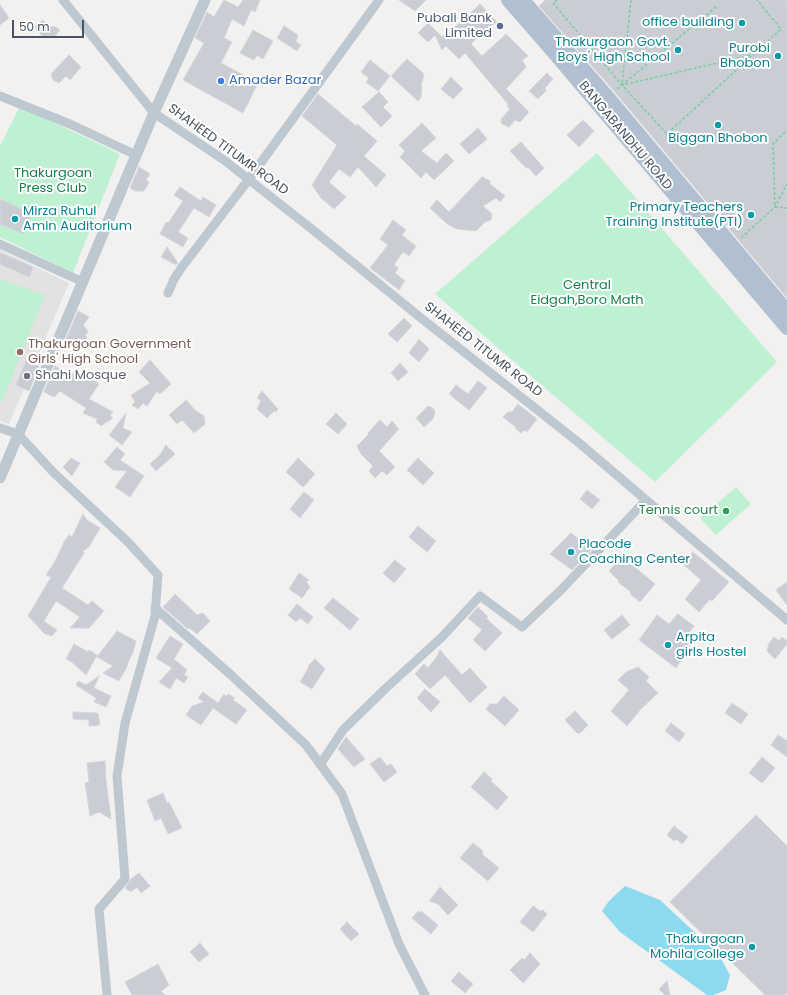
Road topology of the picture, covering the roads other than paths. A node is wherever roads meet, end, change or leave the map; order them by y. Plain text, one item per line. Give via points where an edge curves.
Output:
1 (63, 0) edge
2 (205, 0) edge
3 (379, 0) edge
4 (508, 0) edge
5 (523, 0) edge
6 (0, 96) edge
7 (154, 113) junction
8 (136, 155) junction
9 (249, 179) junction
10 (0, 244) edge
11 (82, 282) junction
12 (168, 293) dead end
13 (787, 311) edge
14 (787, 328) edge
15 (0, 428) edge
16 (18, 434) junction
17 (0, 478) edge
18 (646, 500) junction
19 (155, 608) junction
20 (787, 620) edge
21 (320, 765) junction
22 (107, 995) edge
23 (425, 995) edge

1 - 7 street, SHAHEED TITUMR ROAD
2 - 7 street
3 - 9 street
4 - 14 main road, BANGABANDHU ROAD
5 - 13 main road, BANGABANDHU ROAD
6 - 8 street via 70,124
7 - 8 street
7 - 9 street, SHAHEED TITUMR ROAD
8 - 11 street
9 - 12 street via 182,267
9 - 18 street, SHAHEED TITUMR ROAD
10 - 11 street
11 - 16 street
15 - 16 street
16 - 17 street
16 - 19 street via 158,575
18 - 20 street, SHAHEED TITUMR ROAD
18 - 21 street via 562,589 522,627 480,596 442,637 343,730
19 - 21 street via 300,740
19 - 22 street via 155,616 125,722 117,776 125,879 99,909
21 - 23 street via 342,794 399,944

